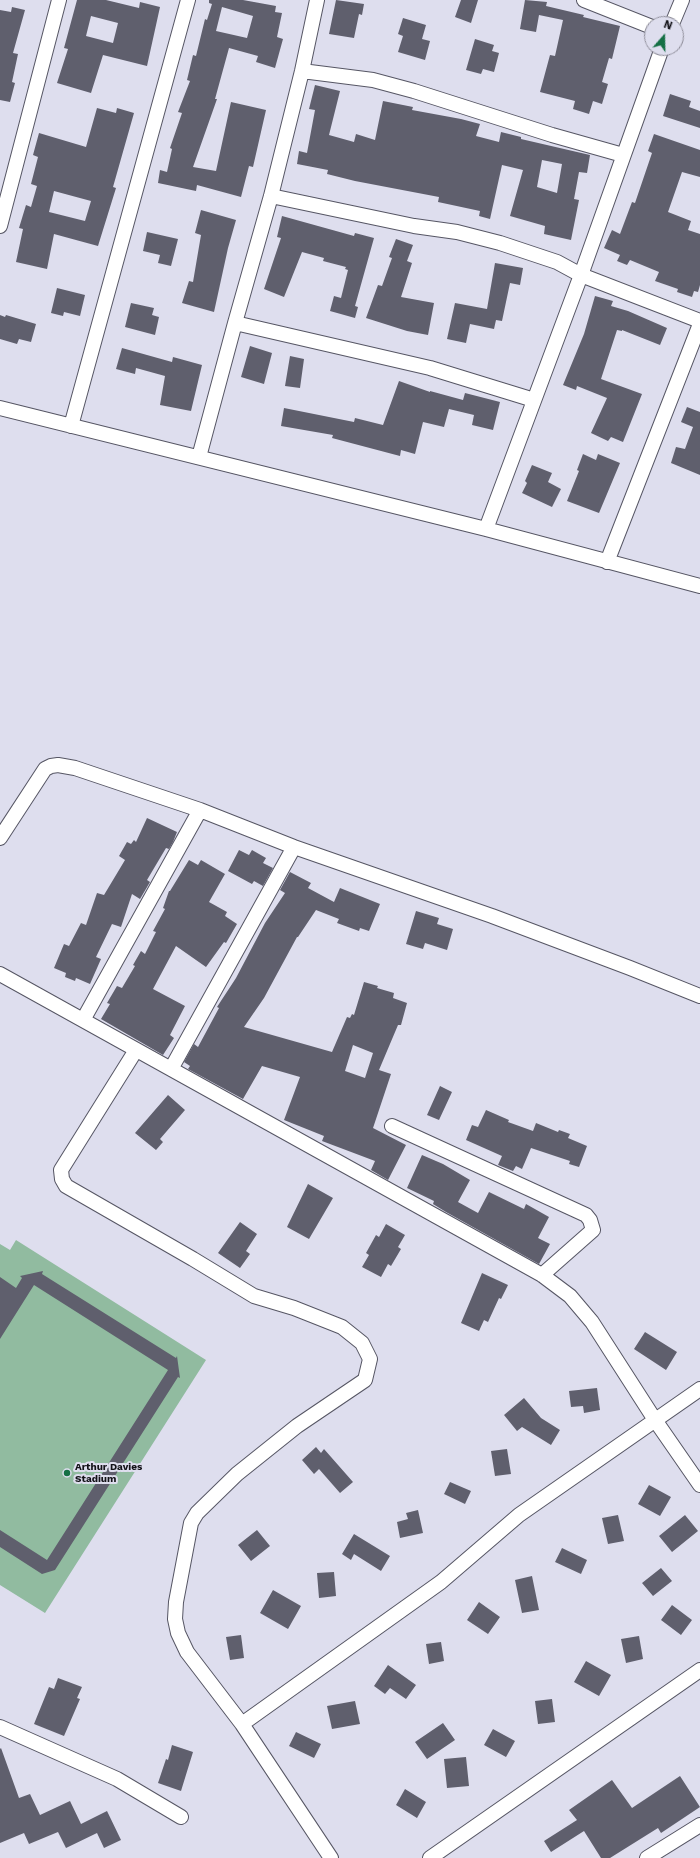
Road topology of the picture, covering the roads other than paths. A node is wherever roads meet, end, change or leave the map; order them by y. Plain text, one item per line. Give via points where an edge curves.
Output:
1 (59, 0) edge
2 (188, 0) edge
3 (317, 0) edge
4 (584, 0) edge
5 (682, 0) edge
6 (675, 16) edge
7 (644, 24) edge
8 (659, 56) edge
9 (302, 71) junction
10 (623, 155) junction
11 (271, 196) junction
12 (0, 226) edge
13 (581, 275) junction
14 (700, 321) edge
15 (235, 323) junction
16 (700, 324) edge
17 (534, 400) junction
18 (0, 408) edge
19 (71, 426) junction
20 (198, 457) junction
21 (486, 528) junction
22 (607, 562) junction
23 (700, 586) edge
24 (200, 810) junction
25 (0, 838) edge
26 (294, 847) junction
27 (0, 974) edge
28 (700, 996) edge
29 (83, 1020) junction
30 (136, 1050) junction
31 (171, 1069) junction
32 (392, 1126) dead end
33 (542, 1276) junction
34 (700, 1389) edge
35 (655, 1420) junction
36 (700, 1485) edge
37 (700, 1670) edge
38 (242, 1724) junction
39 (0, 1727) edge
40 (181, 1817) dead end
41 (700, 1825) edge
42 (331, 1858) edge
43 (430, 1858) edge
44 (647, 1858) edge

1 - 12 street
2 - 19 street
3 - 9 street
4 - 7 street
5 - 6 street
8 - 10 street
9 - 10 street via 380,82
9 - 11 street
10 - 13 street
11 - 13 street via 500,243 557,262
11 - 15 street
13 - 14 street
13 - 17 street
15 - 17 street via 430,368
15 - 20 street
16 - 22 street
17 - 21 street
18 - 19 street
19 - 20 street
20 - 21 street
21 - 22 street
22 - 23 street
24 - 25 street via 75,768 58,765 45,769
24 - 26 street
24 - 29 street
26 - 28 street via 492,916
26 - 31 street
27 - 29 street
29 - 30 street
30 - 31 street
30 - 38 street via 61,1170 66,1186 254,1296 342,1327 362,1343 370,1359 365,1380 297,1426 237,1474 197,1513 191,1523 176,1602 175,1619 178,1632 187,1652
31 - 33 street
32 - 33 street via 586,1215 593,1230
33 - 35 street via 570,1296 582,1309
34 - 35 street
35 - 36 street
35 - 38 street via 519,1515 441,1582
37 - 43 street
38 - 42 street
39 - 40 street via 117,1778
41 - 44 street

